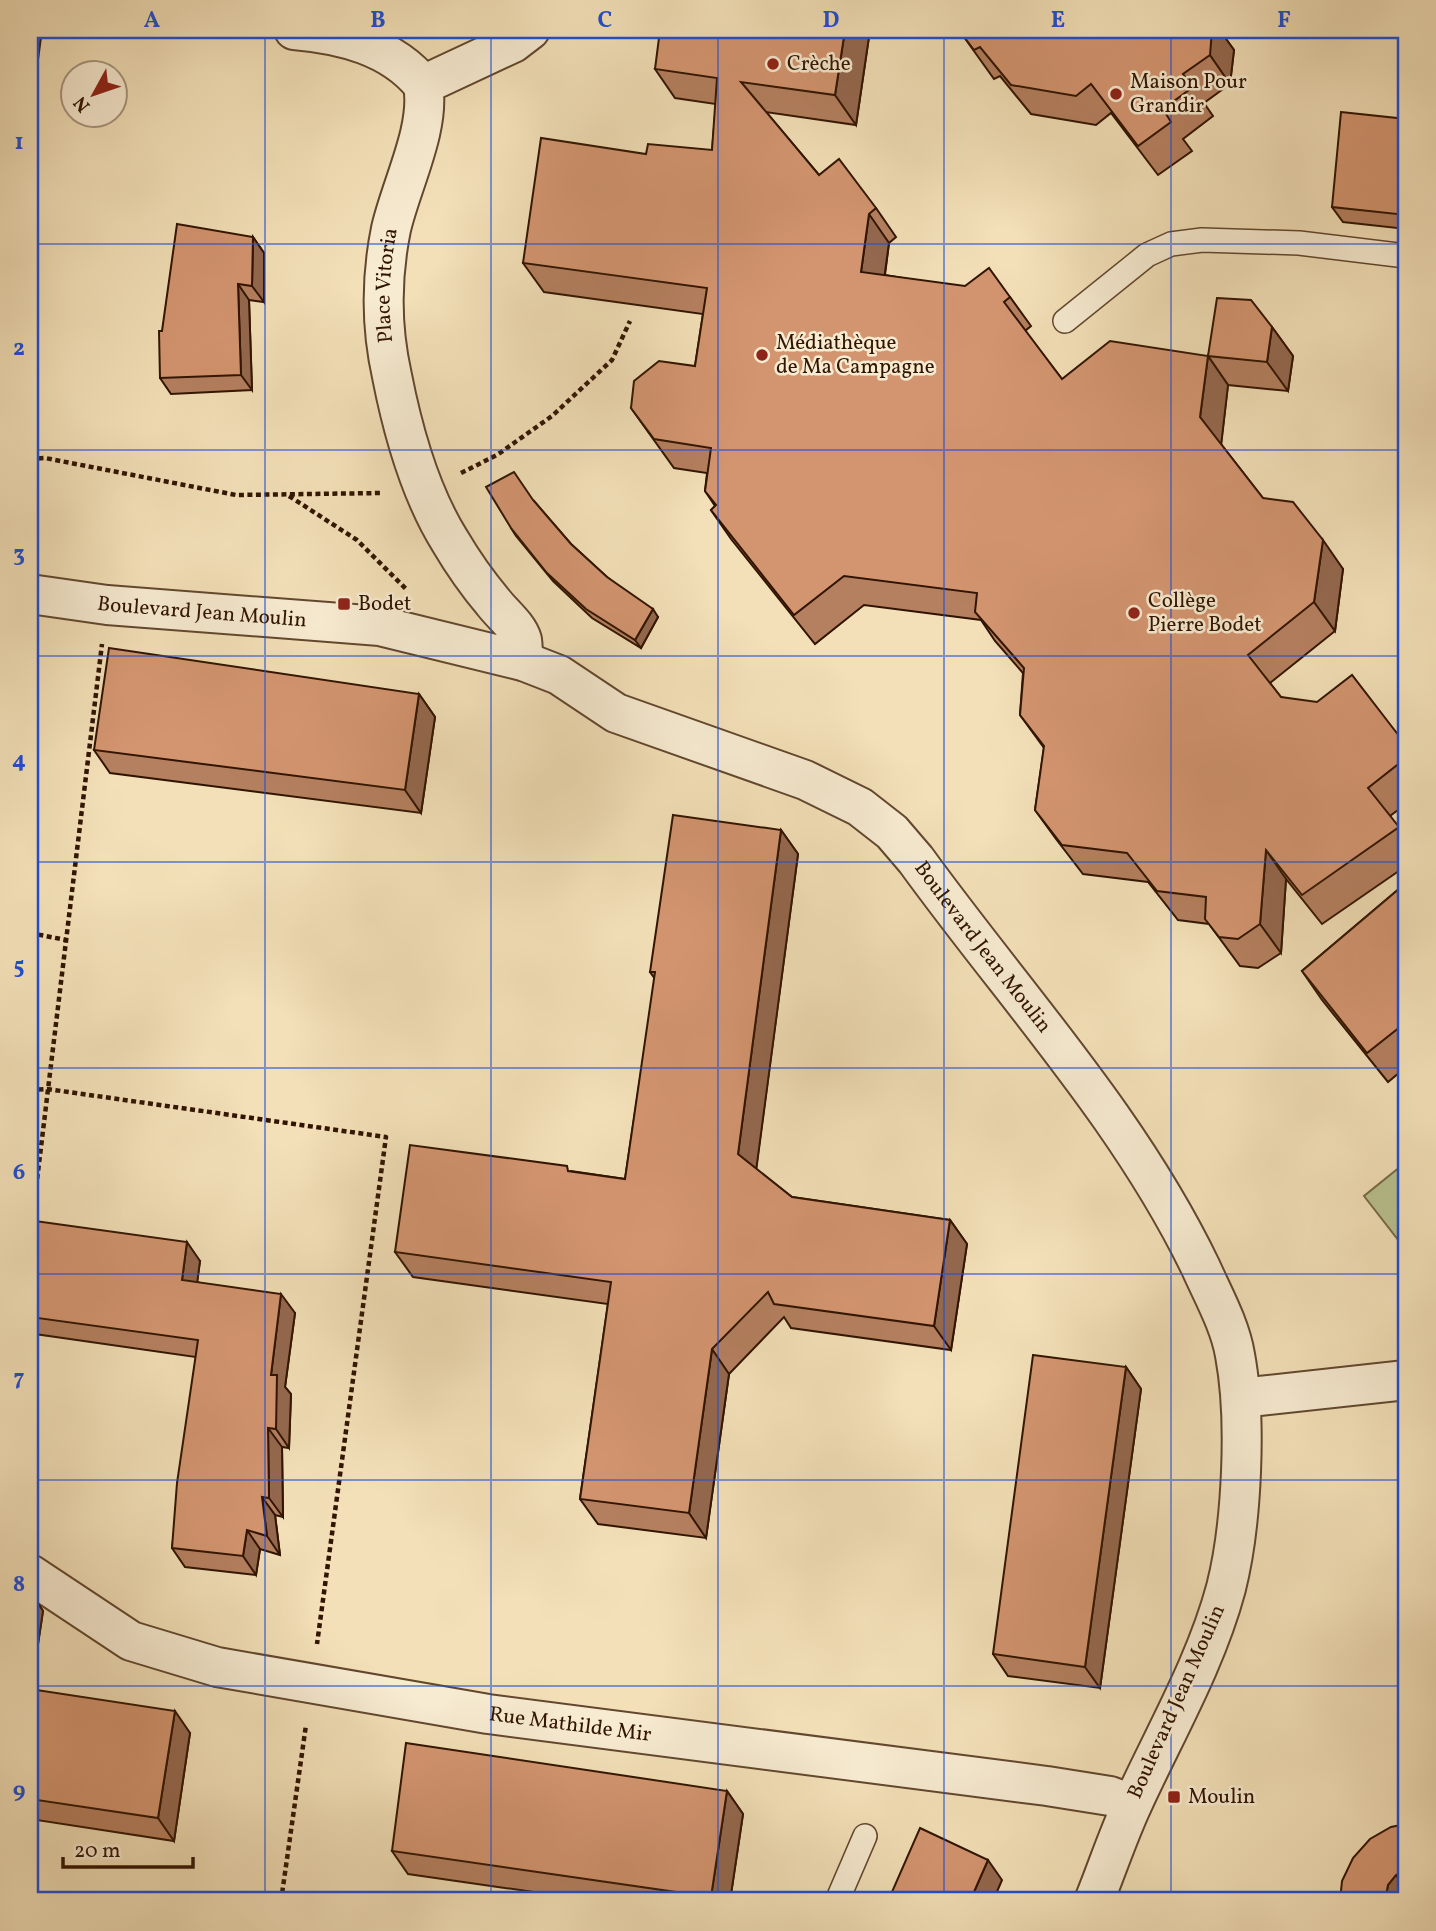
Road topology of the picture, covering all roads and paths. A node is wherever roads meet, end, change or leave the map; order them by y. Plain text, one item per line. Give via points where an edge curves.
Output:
1 (294, 30) edge
2 (530, 30) edge
3 (423, 85) junction
4 (1406, 256) edge
5 (630, 321) dead end
6 (1065, 321) dead end
7 (30, 459) edge
8 (426, 490) junction
9 (288, 495) junction
10 (30, 594) edge
11 (107, 605) junction
12 (432, 638) junction
13 (523, 661) junction
14 (30, 933) edge
15 (66, 940) junction
16 (47, 1089) junction
17 (30, 1090) edge
18 (30, 1238) edge
19 (1406, 1380) edge
20 (1241, 1398) junction
21 (30, 1574) edge
22 (312, 1684) junction
23 (1132, 1804) junction
24 (865, 1836) dead end
25 (281, 1901) edge
26 (837, 1901) edge
27 (1094, 1901) edge

1 - 3 street via 326,33 390,56
2 - 3 street via 513,43
3 - 8 street, Place Vitoria via 423,123 391,230 383,285 383,331 404,430
4 - 6 lane via 1299,243 1202,240 1171,244 1147,255
5 - 8 path via 612,360 552,416 498,456
7 - 9 path via 46,458 236,495
8 - 9 path
8 - 13 street, Place Vitoria via 449,539 477,582 518,631
9 - 12 path via 357,540 405,585
10 - 11 street, Boulevard Jean Moulin
11 - 12 street, Boulevard Jean Moulin via 380,626
11 - 15 path
12 - 13 street, Boulevard Jean Moulin
13 - 20 street, Boulevard Jean Moulin via 559,675 616,713 805,780 860,807 892,832 1147,1169 1217,1303 1235,1352
14 - 15 path
15 - 16 path
16 - 17 path
16 - 18 path
16 - 22 path via 386,1137
19 - 20 street
20 - 23 street, Boulevard Jean Moulin via 1238,1522 1226,1589 1181,1703
21 - 22 street, Rue Mathilde Mir via 131,1641 217,1667
22 - 23 street, Rue Mathilde Mir via 488,1714 1047,1786
22 - 25 path
23 - 27 street, Boulevard Jean Moulin
24 - 26 lane

